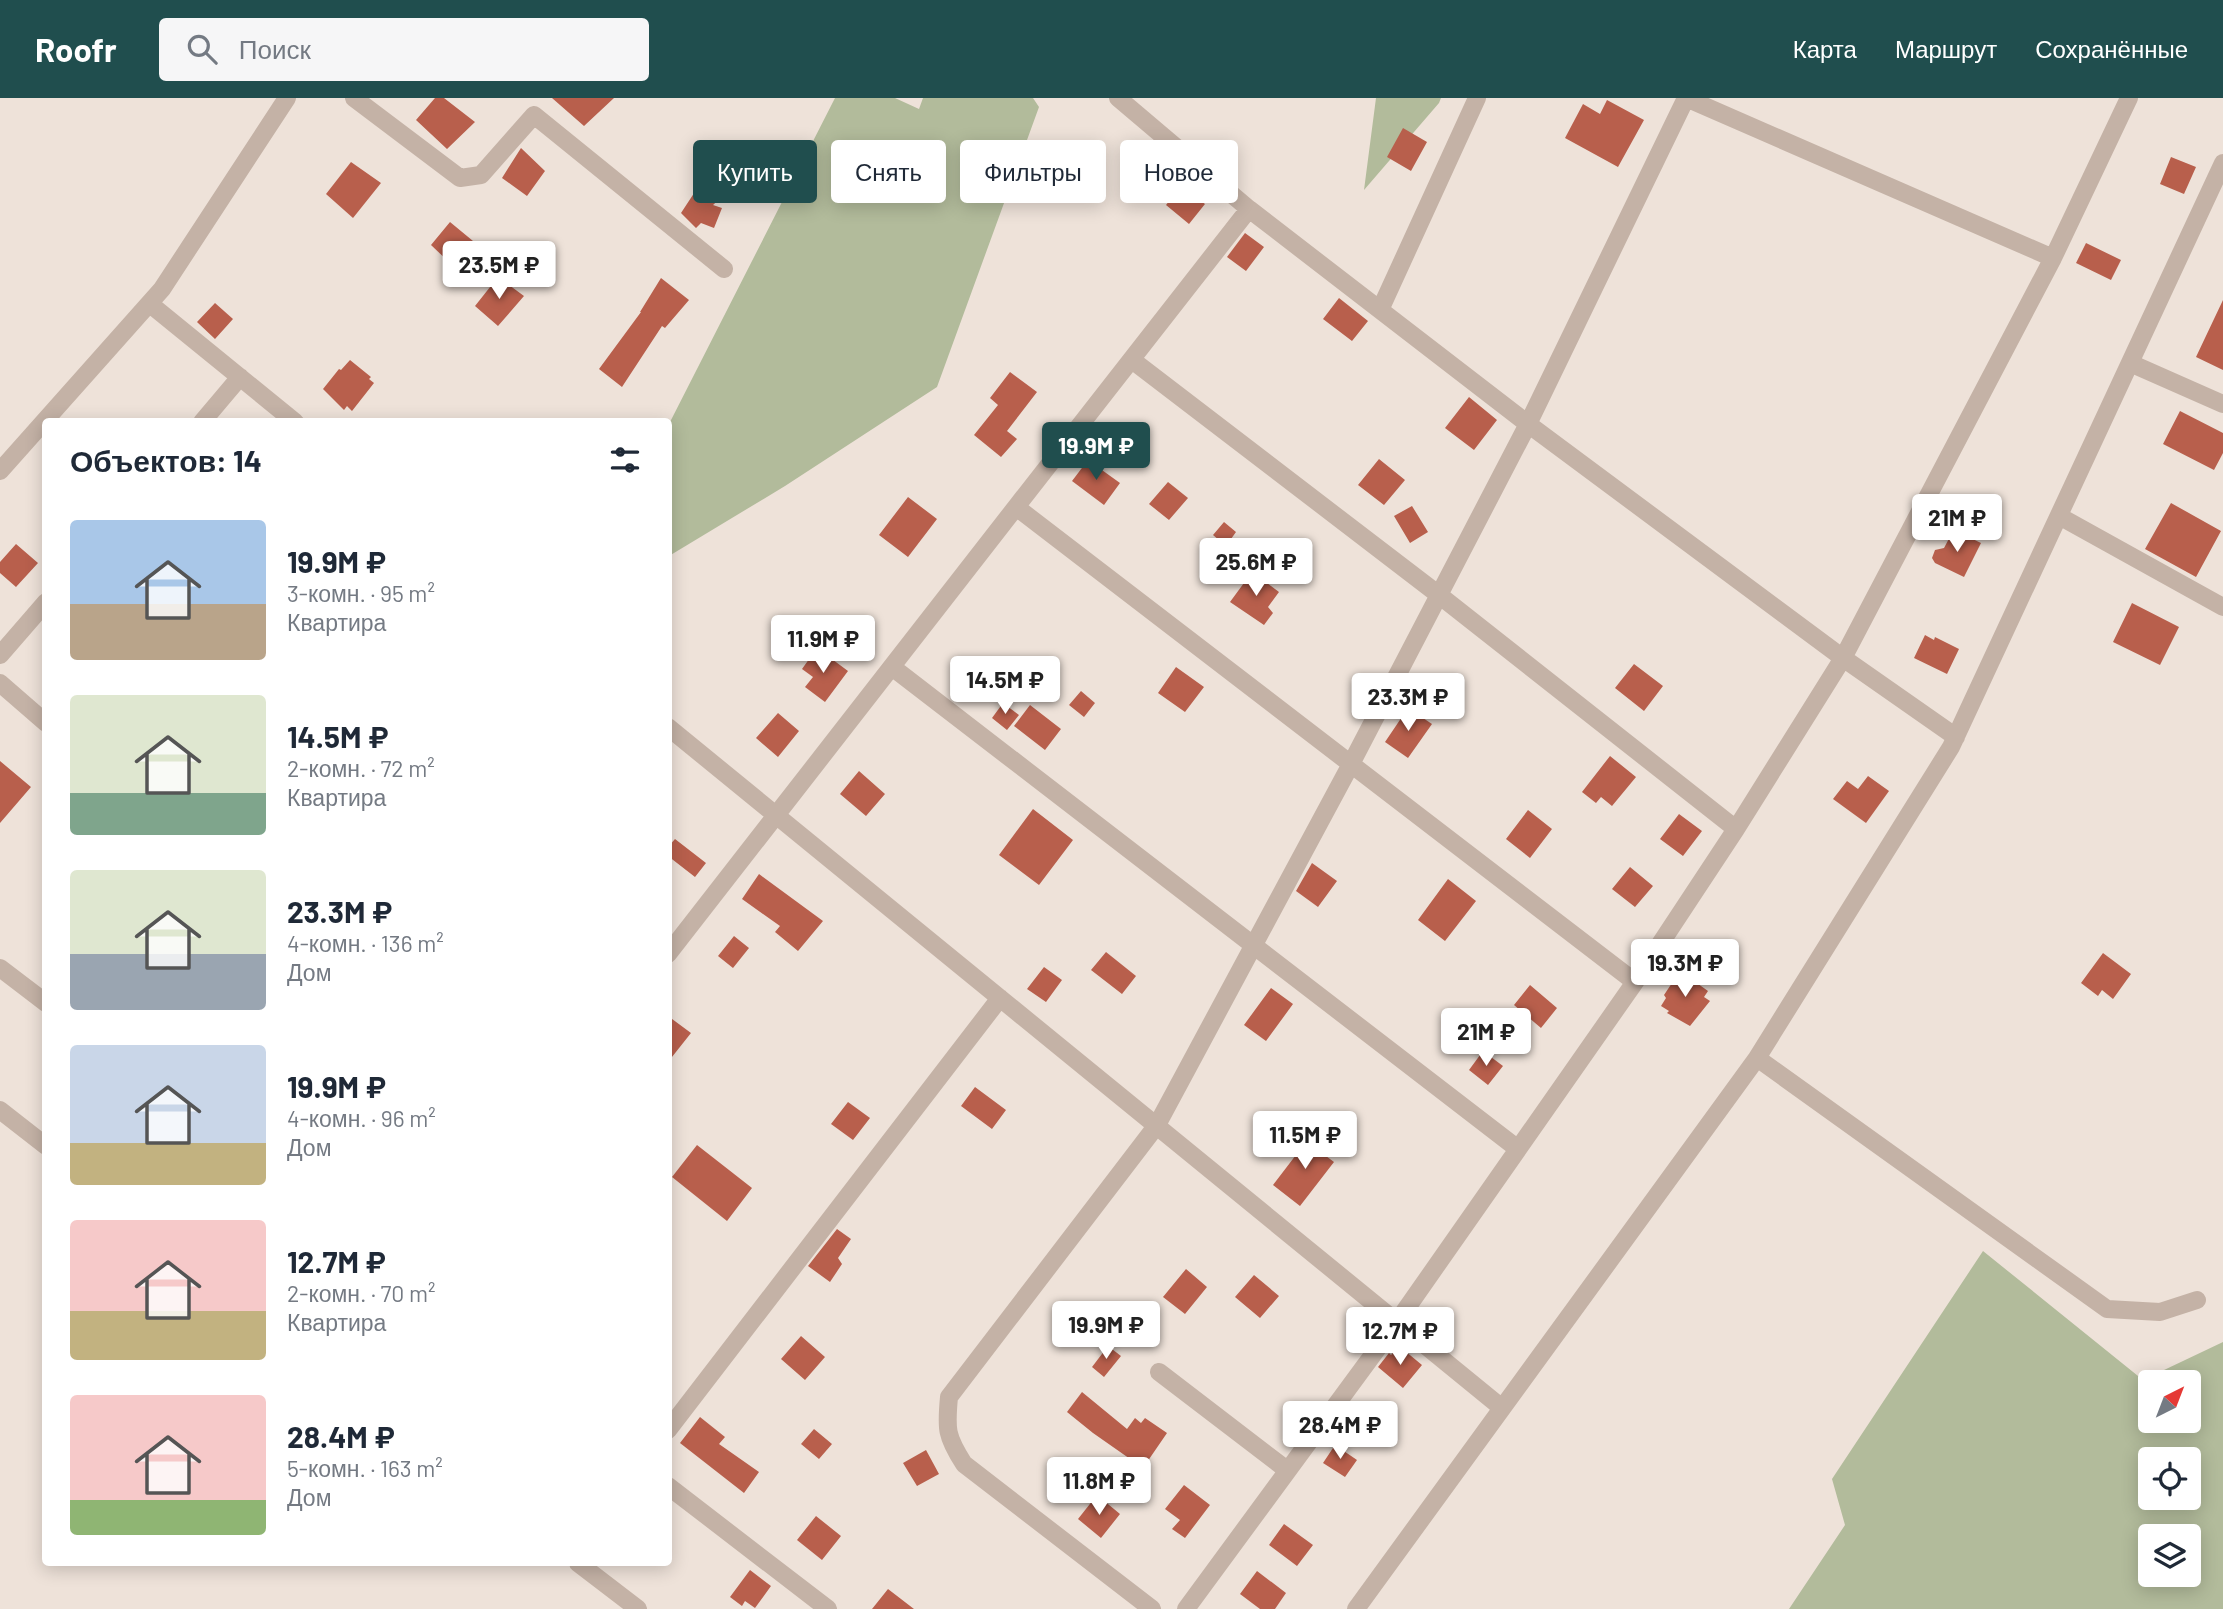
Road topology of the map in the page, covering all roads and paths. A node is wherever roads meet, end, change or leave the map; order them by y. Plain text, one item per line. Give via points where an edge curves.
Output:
1 (287, 98) edge
2 (354, 98) edge
3 (1118, 98) edge
4 (1477, 98) edge
5 (1686, 98) edge
6 (2129, 98) edge
7 (2223, 163) edge
8 (1250, 209) junction
9 (2053, 258) junction
10 (724, 269) dead end
11 (150, 304) junction
12 (1380, 310) junction
13 (1132, 360) junction
14 (2130, 363) junction
15 (240, 377) junction
16 (2223, 404) edge
17 (48, 418) edge
18 (205, 418) edge
19 (290, 418) edge
20 (42, 424) edge
21 (1528, 424) junction
22 (0, 471) edge
23 (1016, 507) junction
24 (2059, 516) junction
25 (1439, 596) junction
26 (42, 607) edge
27 (2223, 607) edge
28 (0, 655) edge
29 (1843, 658) junction
30 (892, 667) junction
31 (0, 683) edge
32 (42, 720) edge
33 (672, 730) edge
34 (1955, 737) junction
35 (1351, 764) junction
36 (775, 814) junction
37 (1736, 829) junction
38 (1253, 946) junction
39 (672, 949) edge
40 (0, 968) edge
41 (1635, 982) junction
42 (1000, 998) junction
43 (42, 1000) edge
44 (1757, 1058) junction
45 (0, 1110) edge
46 (1157, 1125) junction
47 (42, 1143) edge
48 (1518, 1149) junction
49 (2197, 1300) dead end
50 (1397, 1322) junction
51 (1159, 1372) dead end
52 (1503, 1408) junction
53 (672, 1425) edge
54 (1287, 1470) junction
55 (672, 1489) edge
56 (582, 1566) edge
57 (638, 1609) edge
58 (828, 1609) edge
59 (1152, 1609) edge
60 (1185, 1609) edge
61 (1356, 1609) edge

1 - 11 street
2 - 10 street via 460,178 481,175 534,115
3 - 8 street
4 - 12 street
5 - 9 street
5 - 21 street
6 - 9 street
7 - 14 street
8 - 12 street
8 - 13 street
9 - 29 street
11 - 15 street
11 - 17 street
12 - 21 street
13 - 23 street
13 - 25 street
14 - 16 street
14 - 24 street
15 - 18 street
15 - 19 street
20 - 22 street
21 - 25 street
21 - 29 street
23 - 30 street
23 - 35 street
24 - 27 street
24 - 34 street
25 - 35 street
25 - 37 street
26 - 28 street
29 - 34 street
29 - 37 street
30 - 36 street
30 - 38 street
31 - 32 street
33 - 36 street
34 - 44 street
35 - 38 street
35 - 41 street
36 - 39 street
36 - 42 street
37 - 41 street
38 - 46 street
38 - 48 street
40 - 43 street
41 - 48 street
42 - 46 street
42 - 53 street
44 - 49 street via 2107,1309 2160,1312
44 - 52 street
45 - 47 street
46 - 50 street
46 - 59 street via 948,1396 946,1423 950,1443 964,1464
48 - 50 street
50 - 52 street
50 - 54 street
51 - 54 street
52 - 61 street
54 - 60 street
55 - 58 street
56 - 57 street

